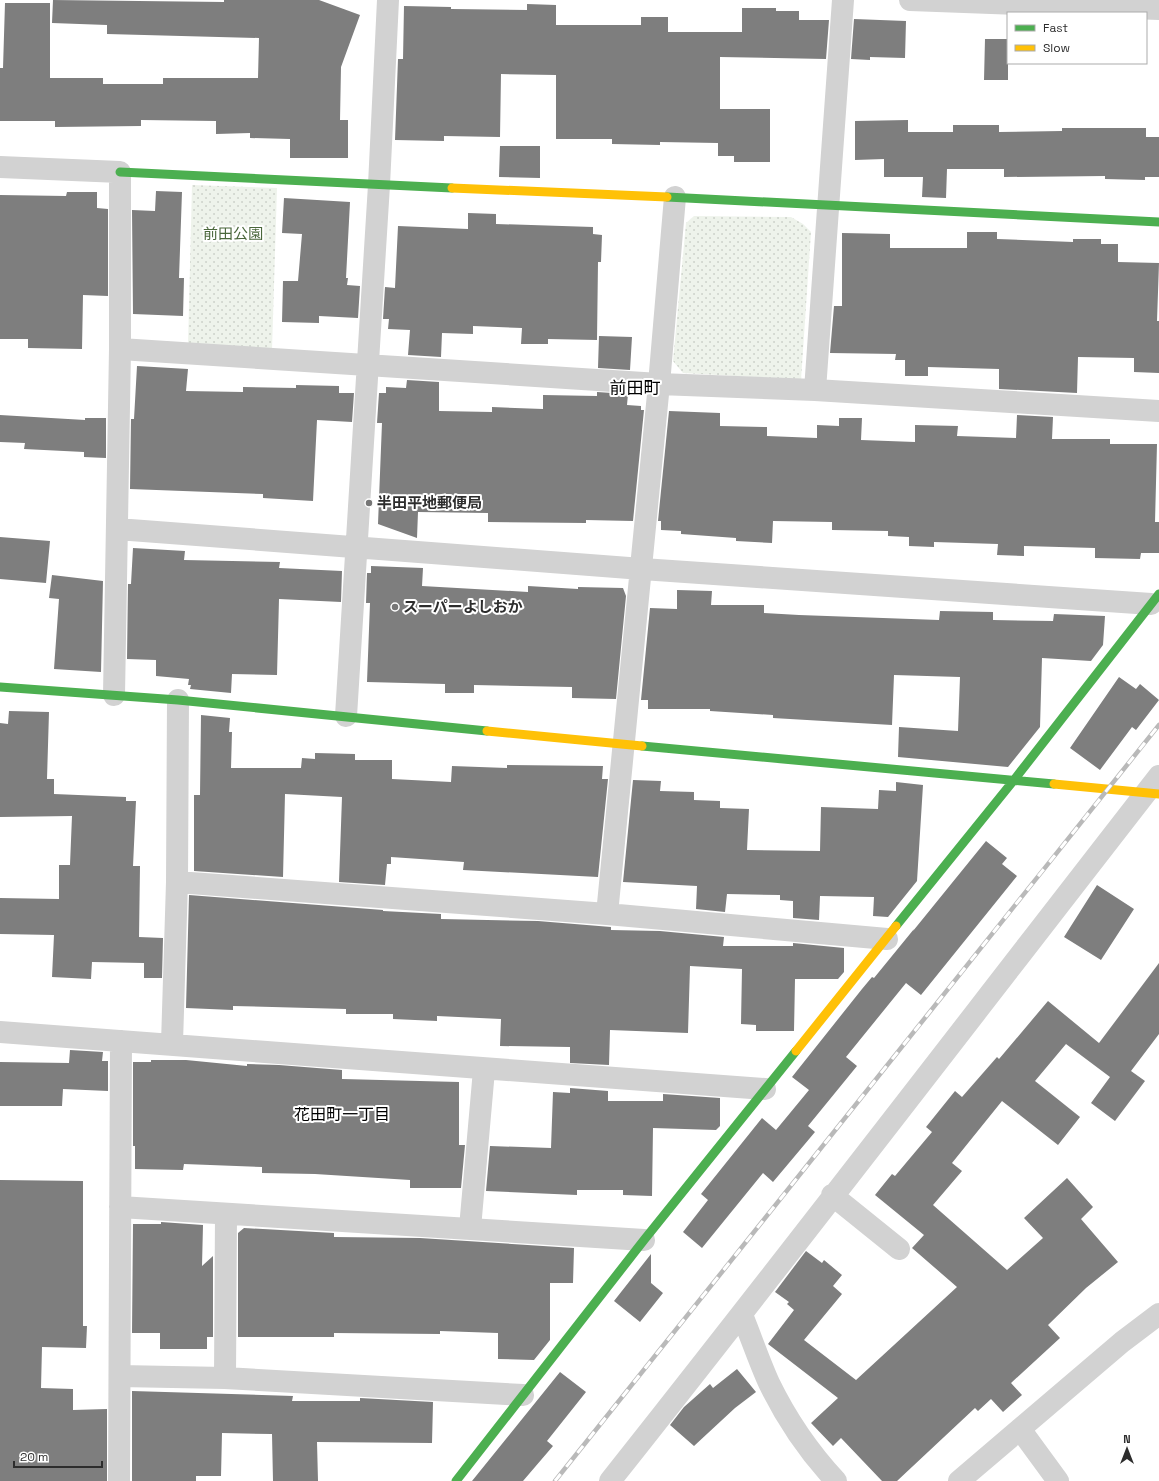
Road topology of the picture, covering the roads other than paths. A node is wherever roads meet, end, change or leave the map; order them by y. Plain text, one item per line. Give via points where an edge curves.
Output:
1 (388, 0) edge
2 (843, 0) edge
3 (910, 0) edge
4 (1159, 9) edge
5 (0, 167) edge
6 (120, 172) junction
7 (379, 185) junction
8 (676, 197) junction
9 (828, 205) junction
10 (1159, 222) edge
11 (120, 349) junction
12 (368, 364) junction
13 (659, 384) junction
14 (815, 390) junction
15 (1159, 411) edge
16 (117, 529) junction
17 (357, 548) junction
18 (642, 569) junction
19 (1155, 599) edge
20 (0, 686) edge
21 (114, 695) junction
22 (178, 700) junction
23 (346, 716) junction
24 (625, 745) junction
25 (1159, 776) edge
26 (1014, 780) junction
27 (1152, 794) edge
28 (177, 882) junction
29 (608, 914) junction
30 (887, 939) junction
31 (0, 1032) edge
32 (121, 1041) junction
33 (172, 1044) junction
34 (484, 1070) junction
35 (765, 1089) junction
36 (832, 1195) junction
37 (120, 1207) junction
38 (226, 1214) junction
39 (470, 1228) junction
40 (644, 1240) junction
41 (899, 1249) dead end
42 (1159, 1314) edge
43 (742, 1315) junction
44 (120, 1376) junction
45 (225, 1378) junction
46 (523, 1395) junction
47 (1020, 1429) junction
48 (119, 1481) edge
49 (456, 1481) edge
50 (610, 1481) edge
51 (836, 1481) edge
52 (959, 1481) edge
53 (1058, 1481) edge

1 - 7 street
2 - 9 street
3 - 4 street
5 - 6 street
6 - 7 street
6 - 11 street
7 - 8 street
7 - 12 street
8 - 9 street
8 - 13 street
9 - 10 street
9 - 14 street
11 - 12 street
11 - 16 street
12 - 13 street
12 - 17 street
13 - 14 street
13 - 18 street
14 - 15 street
16 - 17 street
16 - 21 street
17 - 18 street
17 - 23 street
18 - 19 street
18 - 24 street
19 - 26 street
20 - 21 street
21 - 22 street
22 - 23 street
22 - 28 street
23 - 24 street
24 - 26 street
24 - 29 street
25 - 27 street
26 - 27 street
26 - 30 street
27 - 36 street
28 - 29 street
28 - 33 street
29 - 30 street
30 - 35 street
31 - 32 street
32 - 33 street
32 - 37 street
33 - 34 street
34 - 35 street
34 - 39 street
35 - 40 street
36 - 41 street
36 - 43 street
37 - 38 street
37 - 44 street
38 - 39 street
38 - 45 street
39 - 40 street
40 - 46 street
42 - 47 street via 1122,1342
43 - 50 street
43 - 51 street via 769,1382 785,1412 803,1440
44 - 45 street
44 - 48 street
45 - 46 street
46 - 49 street
47 - 52 street
47 - 53 street

